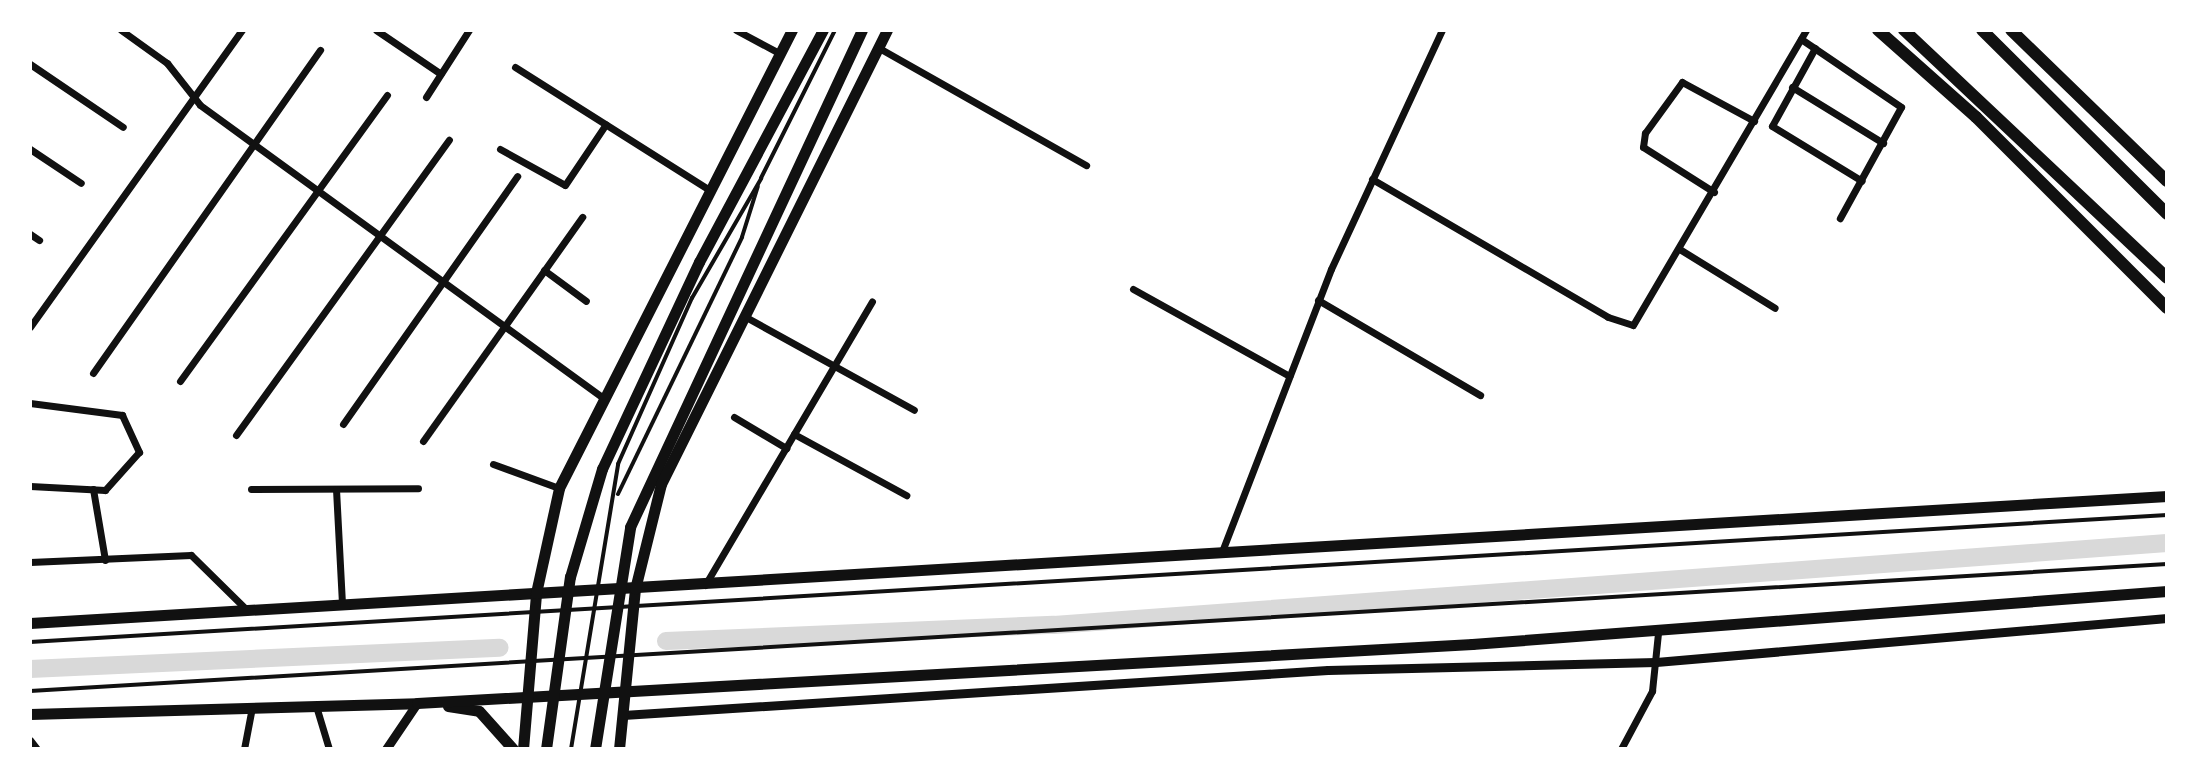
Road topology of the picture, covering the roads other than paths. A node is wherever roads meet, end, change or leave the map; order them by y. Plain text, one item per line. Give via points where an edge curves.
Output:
1 (121, 30) edge
2 (242, 30) edge
3 (376, 30) edge
4 (469, 30) edge
5 (736, 30) edge
6 (792, 30) edge
7 (823, 30) edge
8 (835, 30) edge
9 (862, 30) edge
10 (887, 30) edge
11 (1442, 30) edge
12 (1806, 30) edge
13 (1878, 30) edge
14 (1904, 30) edge
15 (1982, 30) edge
16 (2011, 30) edge
17 (1801, 39) junction
18 (879, 48) junction
19 (1815, 48) junction
20 (320, 50) dead end
21 (779, 53) junction
22 (30, 64) edge
23 (515, 67) dead end
24 (441, 74) junction
25 (1792, 87) junction
26 (387, 95) dead end
27 (426, 97) dead end
28 (194, 98) junction
29 (1754, 121) junction
30 (606, 124) junction
31 (123, 127) dead end
32 (449, 140) dead end
33 (1883, 143) junction
34 (254, 144) junction
35 (30, 149) edge
36 (500, 149) dead end
37 (1086, 165) dead end
38 (517, 176) dead end
39 (761, 179) junction
40 (1372, 179) junction
41 (1862, 181) junction
42 (2167, 181) edge
43 (81, 183) dead end
44 (317, 191) junction
45 (711, 191) junction
46 (1714, 192) junction
47 (2167, 214) edge
48 (582, 217) dead end
49 (1840, 218) dead end
50 (30, 234) edge
51 (380, 236) junction
52 (39, 240) dead end
53 (1681, 250) junction
54 (544, 270) junction
55 (2167, 278) edge
56 (443, 282) junction
57 (1133, 289) dead end
58 (1318, 300) junction
59 (586, 301) dead end
60 (872, 301) dead end
61 (1775, 308) dead end
62 (2167, 308) edge
63 (743, 315) junction
64 (30, 327) edge
65 (504, 327) junction
66 (835, 364) junction
67 (93, 373) dead end
68 (1289, 376) junction
69 (180, 381) dead end
70 (1480, 395) dead end
71 (604, 399) junction
72 (30, 403) edge
73 (914, 410) dead end
74 (734, 417) dead end
75 (343, 424) dead end
76 (794, 434) junction
77 (236, 435) dead end
78 (423, 441) dead end
79 (786, 448) junction
80 (493, 464) dead end
81 (30, 486) edge
82 (418, 488) dead end
83 (559, 488) junction
84 (93, 489) junction
85 (251, 489) dead end
86 (336, 489) junction
87 (906, 495) dead end
88 (616, 496) junction
89 (2167, 496) edge
90 (2167, 515) edge
91 (1220, 556) junction
92 (105, 560) junction
93 (30, 562) edge
94 (2167, 564) edge
95 (703, 587) junction
96 (593, 589) junction
97 (635, 589) junction
98 (2167, 591) edge
99 (536, 593) junction
100 (342, 605) junction
101 (592, 608) junction
102 (633, 608) junction
103 (247, 610) junction
104 (535, 611) junction
105 (2167, 618) edge
106 (30, 623) edge
107 (1658, 633) junction
108 (30, 642) edge
109 (588, 656) junction
110 (628, 656) junction
111 (531, 660) junction
112 (1656, 662) junction
113 (30, 691) edge
114 (581, 692) junction
115 (624, 692) junction
116 (529, 696) junction
117 (417, 703) junction
118 (316, 706) junction
119 (252, 707) junction
120 (30, 714) edge
121 (623, 715) junction
122 (30, 740) edge
123 (37, 749) edge
124 (244, 749) edge
125 (329, 749) edge
126 (386, 749) edge
127 (513, 749) edge
128 (523, 749) edge
129 (546, 749) edge
130 (571, 749) edge
131 (595, 749) edge
132 (619, 749) edge
133 (1621, 749) edge

1 - 28 street via 167,63
2 - 28 street
3 - 24 street
4 - 24 street
5 - 21 street
6 - 21 main road
7 - 129 main road via 699,262 602,469 570,577
8 - 39 lane
9 - 131 main road via 630,527
10 - 18 main road
11 - 40 street
12 - 17 street
13 - 62 highway via 1976,117
14 - 55 highway via 1988,102
15 - 47 highway
16 - 42 highway
17 - 19 street
17 - 29 street
18 - 37 street
18 - 63 main road
19 - 25 street
19 - 33 street via 1899,102
20 - 34 street
21 - 45 main road
22 - 31 street
23 - 30 street
24 - 27 street
25 - 33 street
25 - 41 street via 1772,126
26 - 44 street
28 - 34 street
28 - 64 street
29 - 46 street
29 - 46 street via 1682,82 1645,133 1643,147
30 - 36 street via 565,185
30 - 45 street
32 - 51 street
33 - 41 street
34 - 44 street
34 - 67 street
35 - 43 street
38 - 56 street
39 - 88 lane via 742,237
39 - 88 lane via 726,231 648,391 618,464
40 - 53 street via 1623,324 1641,319
40 - 58 street
41 - 49 street
44 - 51 street
44 - 69 street
45 - 71 main road
46 - 53 street
48 - 54 street
50 - 52 street
51 - 56 street
51 - 77 street
53 - 61 street
54 - 59 street
54 - 65 street
56 - 65 street
56 - 75 street
57 - 68 street
58 - 68 street
58 - 70 street
60 - 66 street
63 - 66 street
63 - 97 main road via 661,484
65 - 71 street
65 - 78 street
66 - 73 street
66 - 76 street
68 - 91 street
71 - 83 main road
72 - 84 street via 94,407 122,415 136,433 139,452 130,469 115,486
74 - 79 street
76 - 79 street
76 - 87 street
79 - 95 street
80 - 83 street
81 - 84 street
82 - 86 street
83 - 99 main road
84 - 92 street
85 - 86 street
86 - 100 street
88 - 96 lane
89 - 91 main road
90 - 102 lane
91 - 95 main road
92 - 93 street
92 - 103 street via 201,558
94 - 110 lane
95 - 97 main road
96 - 97 main road
96 - 99 main road
96 - 101 lane
97 - 102 main road
98 - 107 main road
99 - 100 main road
99 - 104 main road
100 - 103 main road
101 - 102 lane
101 - 104 lane
101 - 109 lane
102 - 110 main road
103 - 106 main road
104 - 108 lane
104 - 111 main road
105 - 112 street
107 - 112 street
107 - 115 main road
109 - 110 lane
109 - 111 lane
109 - 114 lane
110 - 115 main road
111 - 113 lane
111 - 116 main road
112 - 121 street via 1328,670
112 - 133 street via 1646,705
114 - 115 main road
114 - 116 main road
114 - 130 lane
115 - 121 main road
116 - 117 main road
116 - 128 main road
117 - 118 main road
117 - 126 street
117 - 127 main road via 479,711
118 - 119 main road
118 - 125 street
119 - 120 main road
119 - 124 street
121 - 132 main road
122 - 123 street

